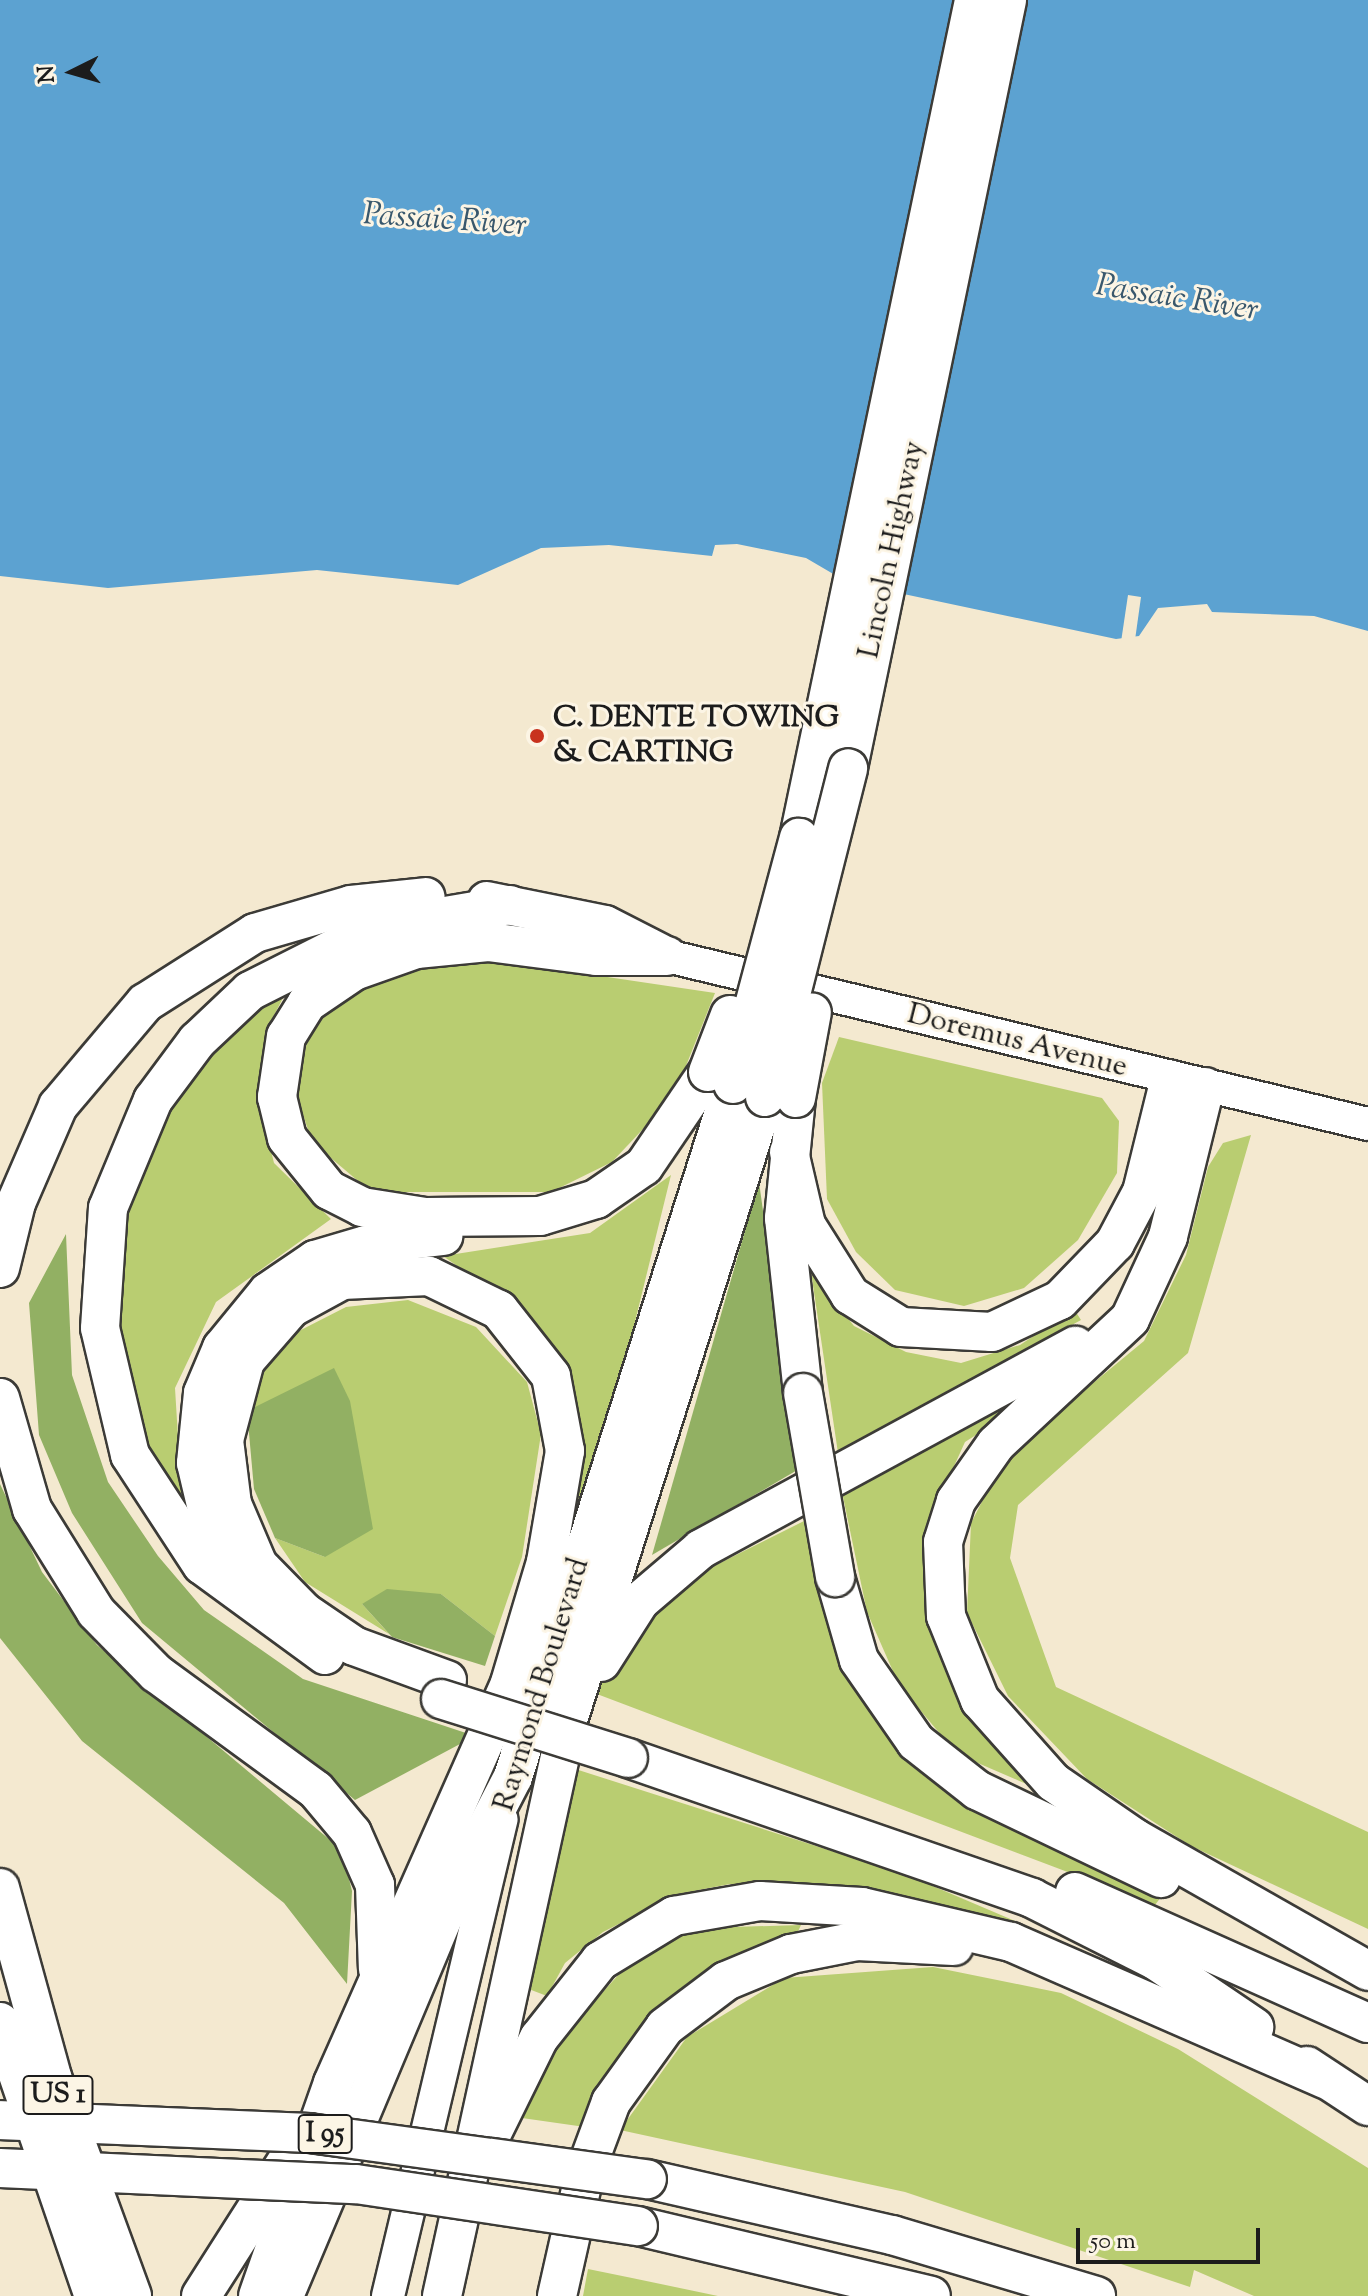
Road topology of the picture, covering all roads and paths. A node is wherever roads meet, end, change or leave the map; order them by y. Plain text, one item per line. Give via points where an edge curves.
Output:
1 (974, 0) edge
2 (1007, 0) edge
3 (510, 905) junction
4 (667, 956) junction
5 (1188, 1083) junction
6 (751, 1088) junction
7 (1368, 1124) edge
8 (789, 1152) junction
9 (520, 1218) junction
10 (0, 1268) edge
11 (1155, 1268) junction
12 (0, 1398) edge
13 (261, 1613) junction
14 (444, 1689) junction
15 (568, 1720) junction
16 (630, 1748) junction
17 (513, 1777) junction
18 (0, 1888) edge
19 (1265, 1915) junction
20 (1368, 1971) edge
21 (1101, 1977) junction
22 (376, 1988) junction
23 (0, 2022) edge
24 (1368, 2023) edge
25 (1325, 2079) junction
26 (333, 2083) junction
27 (1368, 2106) edge
28 (0, 2120) edge
29 (0, 2168) edge
30 (455, 2232) junction
31 (94, 2296) edge
32 (132, 2296) edge
33 (201, 2296) edge
34 (258, 2296) edge
35 (284, 2296) edge
36 (388, 2296) edge
37 (442, 2296) edge
38 (557, 2296) edge
39 (931, 2296) edge
40 (1096, 2296) edge

1 - 6 highway, Lincoln Highway, bridge
2 - 6 highway, Lincoln Highway, bridge via 848,768
3 - 4 highway via 605,925
3 - 10 highway via 419,897 351,905 255,933 184,972 126,1020 58,1106 16,1203
3 - 13 highway via 375,928 250,991 167,1080 115,1184 98,1305 120,1430 169,1524 202,1565
4 - 5 main road, Doremus Avenue
4 - 9 highway via 596,956 512,942 416,949 336,979 296,1017 277,1076 280,1118 299,1157 329,1190 401,1216
5 - 7 main road, Doremus Avenue
5 - 8 highway via 1115,1243 1060,1300 992,1332 901,1327 850,1295 806,1225
5 - 11 highway
6 - 8 highway
6 - 9 highway via 670,1135 628,1179 577,1207
6 - 15 highway, Raymond Boulevard
6 - 17 highway, Raymond Boulevard
8 - 19 highway, bridge via 786,1277 803,1393 835,1577 870,1681 935,1759 1033,1819 1189,1891
9 - 13 highway via 315,1260 268,1292 229,1337 203,1393 196,1463 212,1530
11 - 15 highway via 1053,1362 729,1532 667,1574 628,1616
11 - 19 highway via 1130,1319 968,1477 943,1542 946,1616 971,1684 1036,1767 1092,1811
12 - 22 highway via 32,1509 96,1612 156,1673 316,1790 352,1833 378,1903
13 - 14 highway via 341,1664
14 - 16 highway
14 - 22 highway via 354,1646 304,1612 258,1565 232,1504 224,1440 245,1361 302,1299 355,1277 429,1276 499,1310 543,1361 566,1436 555,1520 515,1668
15 - 30 highway, Raymond Boulevard
16 - 24 highway via 990,1858
16 - 25 highway via 1062,1912 1197,1984
17 - 35 highway via 458,1883
17 - 36 main road, Raymond Boulevard
18 - 32 highway, US 1, bridge via 52,2077
19 - 20 highway
21 - 25 highway
21 - 30 highway via 1011,1942 862,1907 760,1901 674,1916 618,1947 566,1997 497,2118
21 - 38 highway via 975,1949 882,1940 813,1948 726,1981 665,2027 623,2080 585,2172
22 - 26 highway
23 - 31 highway, US 1, bridge
25 - 27 highway
26 - 33 highway
26 - 34 highway
28 - 40 highway, I 95, bridge via 309,2133 647,2179 892,2235
29 - 39 highway, I 95, bridge via 342,2183 638,2226
30 - 37 highway, Raymond Boulevard

